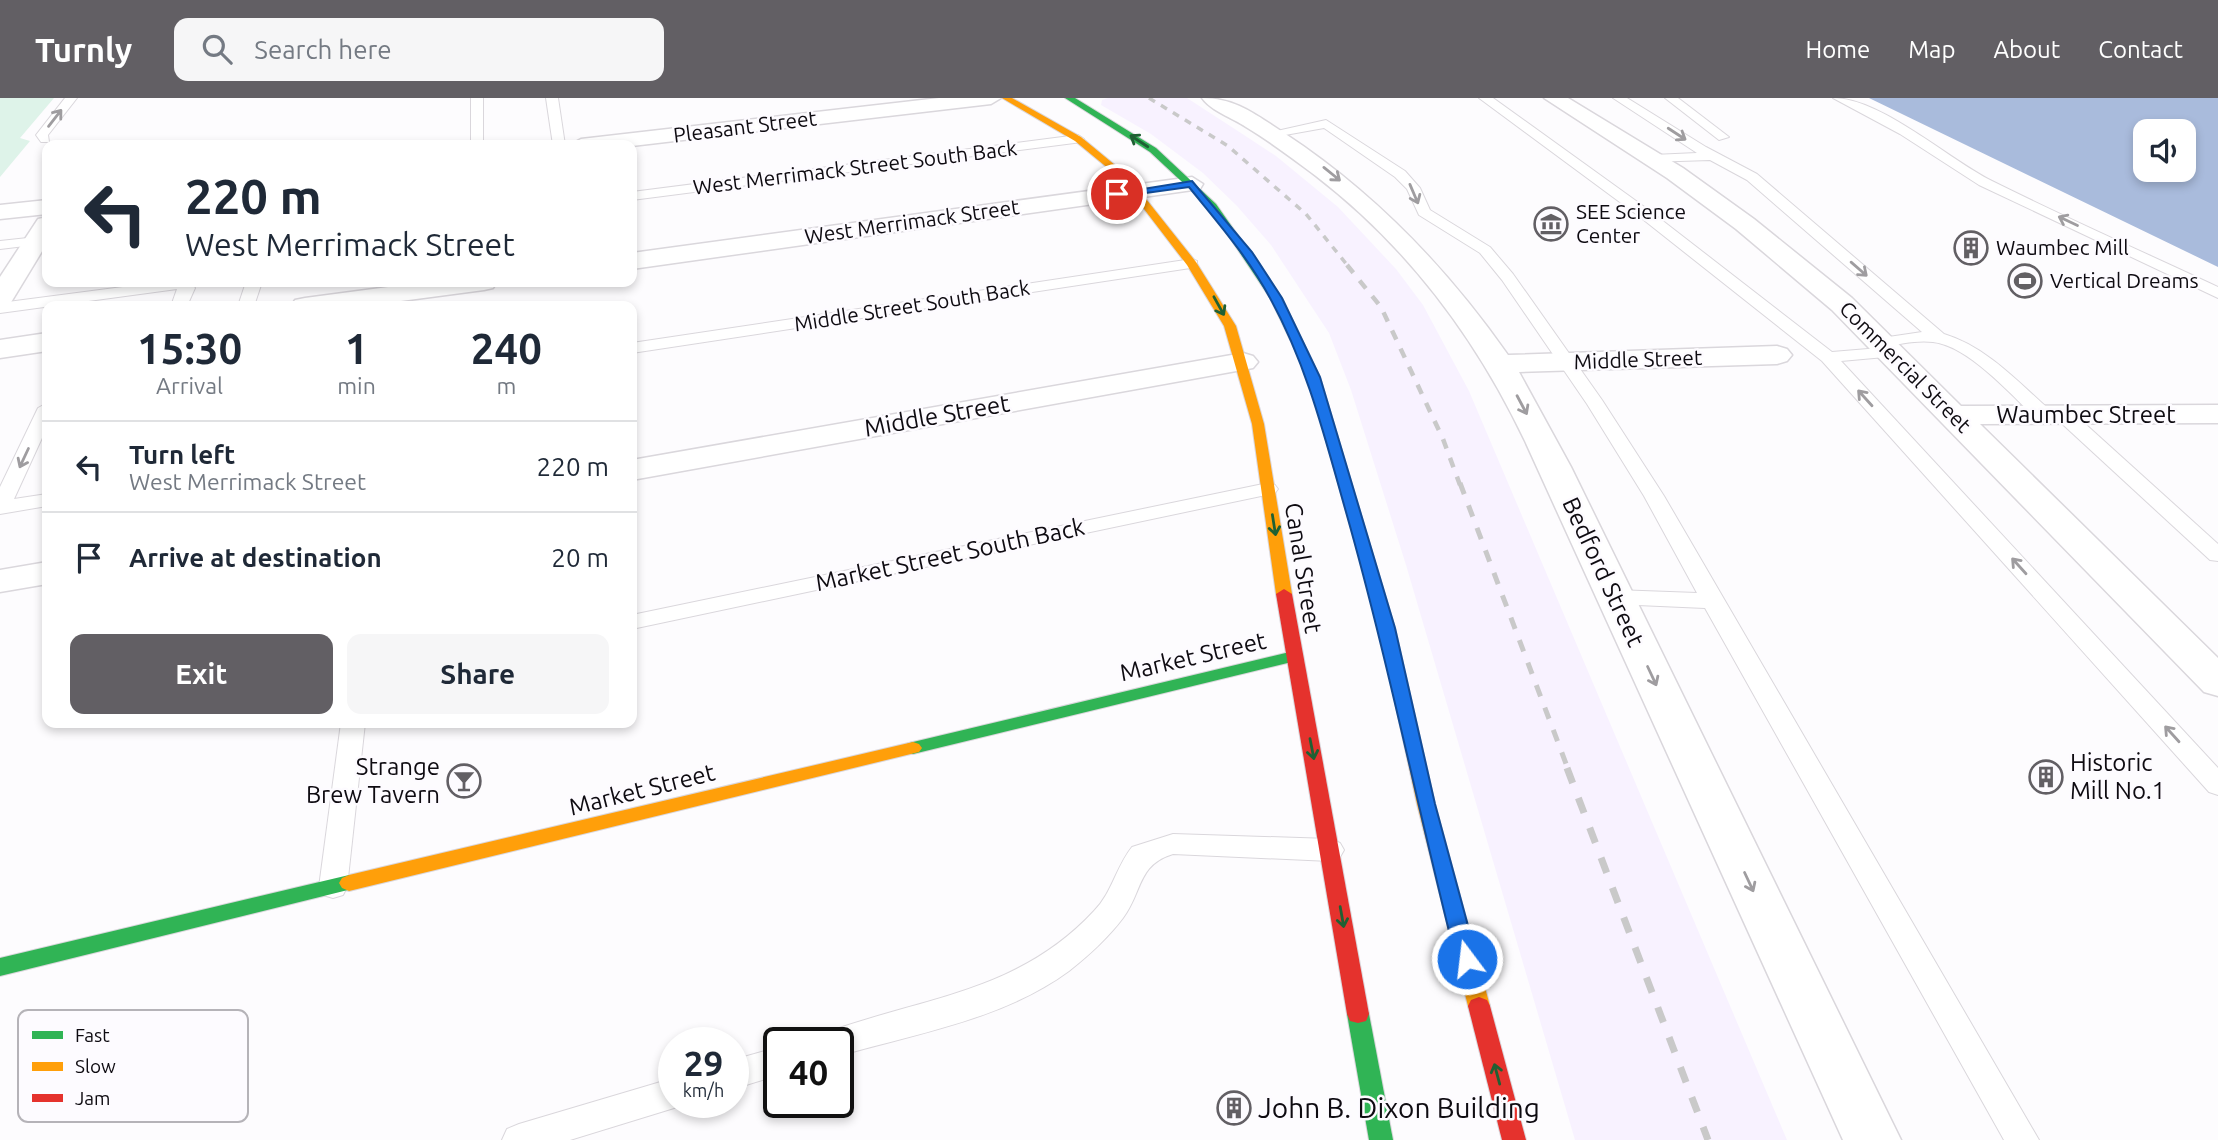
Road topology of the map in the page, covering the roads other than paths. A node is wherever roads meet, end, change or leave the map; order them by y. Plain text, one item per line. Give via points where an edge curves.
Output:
1 (71, 98) edge
2 (477, 98) edge
3 (552, 98) edge
4 (991, 98) edge
5 (1006, 98) edge
6 (1069, 98) edge
7 (1212, 98) edge
8 (1485, 98) edge
9 (1554, 98) edge
10 (1619, 98) edge
11 (1671, 98) edge
12 (1839, 98) edge
13 (1274, 133) junction
14 (1723, 137) dead end
15 (45, 139) dead end
16 (1078, 139) junction
17 (477, 140) edge
18 (558, 140) edge
19 (626, 140) edge
20 (1711, 156) junction
21 (1653, 159) junction
22 (1192, 184) junction
23 (1136, 191) junction
24 (637, 195) edge
25 (42, 208) edge
26 (0, 212) edge
27 (42, 232) edge
28 (0, 245) edge
29 (637, 260) edge
30 (1192, 264) junction
31 (157, 287) edge
32 (461, 287) edge
33 (2218, 293) edge
34 (0, 298) edge
35 (407, 299) edge
36 (52, 301) edge
37 (378, 301) edge
38 (42, 302) edge
39 (0, 308) edge
40 (1938, 337) junction
41 (42, 343) edge
42 (637, 347) edge
43 (1886, 347) junction
44 (0, 349) edge
45 (1777, 355) dead end
46 (1828, 357) junction
47 (1243, 362) junction
48 (1568, 362) junction
49 (1500, 364) junction
50 (2218, 414) edge
51 (1954, 415) junction
52 (2055, 416) junction
53 (42, 419) edge
54 (637, 469) edge
55 (1268, 489) junction
56 (42, 501) edge
57 (0, 508) edge
58 (2218, 555) edge
59 (42, 574) edge
60 (0, 581) edge
61 (1615, 597) junction
62 (1712, 601) junction
63 (637, 621) edge
64 (1294, 656) junction
65 (2218, 682) edge
66 (352, 728) edge
67 (2218, 785) edge
68 (1331, 850) junction
69 (333, 887) junction
70 (0, 967) edge
71 (854, 1037) edge
72 (658, 1098) edge
73 (519, 1140) edge
74 (1381, 1140) edge
75 (1514, 1140) edge
76 (1872, 1140) edge
77 (2022, 1140) edge

15 -> 1 lane via 42,135
2 - 17 lane
3 - 18 lane
4 - 19 street, Pleasant Street
5 - 16 street, Canal Street
22 -> 6 street via 1153,150
7 - 13 street, Bedford Street
8 - 46 lane via 1645,214
9 - 21 street, Commercial Street
10 -> 20 lane
11 - 14 lane
33 -> 12 lane via 1984,182 1904,131
13 -> 48 lane via 1326,124 1400,174 1413,188 1423,212 1485,250
13 -> 49 street, Bedford Street via 1331,173 1400,235
16 - 23 street, Canal Street via 1105,158
16 - 24 lane, West Merrimack Street South Back
20 - 21 lane
20 -> 40 lane via 1752,177
21 - 43 street, Commercial Street via 1745,224
22 - 23 street, West Merrimack Street
75 -> 22 street via 1426,804 1387,628 1327,415 1276,298 1247,252
23 - 29 street, West Merrimack Street
23 - 30 street, Canal Street
25 - 26 street
27 - 28 lane
27 - 34 street
30 - 42 lane, Middle Street South Back
30 -> 47 street, Canal Street via 1230,326
31 - 36 lane
32 - 35 street
35 - 37 street
38 - 39 lane
40 - 43 lane
40 - 52 lane via 1969,352
41 - 44 street
43 - 46 lane
43 - 51 street, Commercial Street
45 - 48 street, Middle Street
67 -> 46 lane
47 - 54 street, Middle Street
47 - 55 street, Canal Street
48 - 49 street, Middle Street
48 - 62 lane via 1654,496
49 -> 61 street, Bedford Street
50 - 52 street, Waumbec Street
51 - 52 street, Waumbec Street
51 - 65 street, Commercial Street
52 - 58 lane
53 -> 57 lane
55 - 63 lane, Market Street South Back
55 -> 64 street, Canal Street
56 - 57 lane
59 - 60 street
61 - 62 lane
61 -> 76 street, Bedford Street
62 - 77 lane
64 -> 68 street, Canal Street
64 - 69 street, Market Street
66 - 69 lane
68 - 71 lane via 1173,844 1152,850 1142,855 1104,919 1042,975 996,994
68 -> 74 street, Canal Street
69 - 70 street, Market Street
72 - 73 lane

